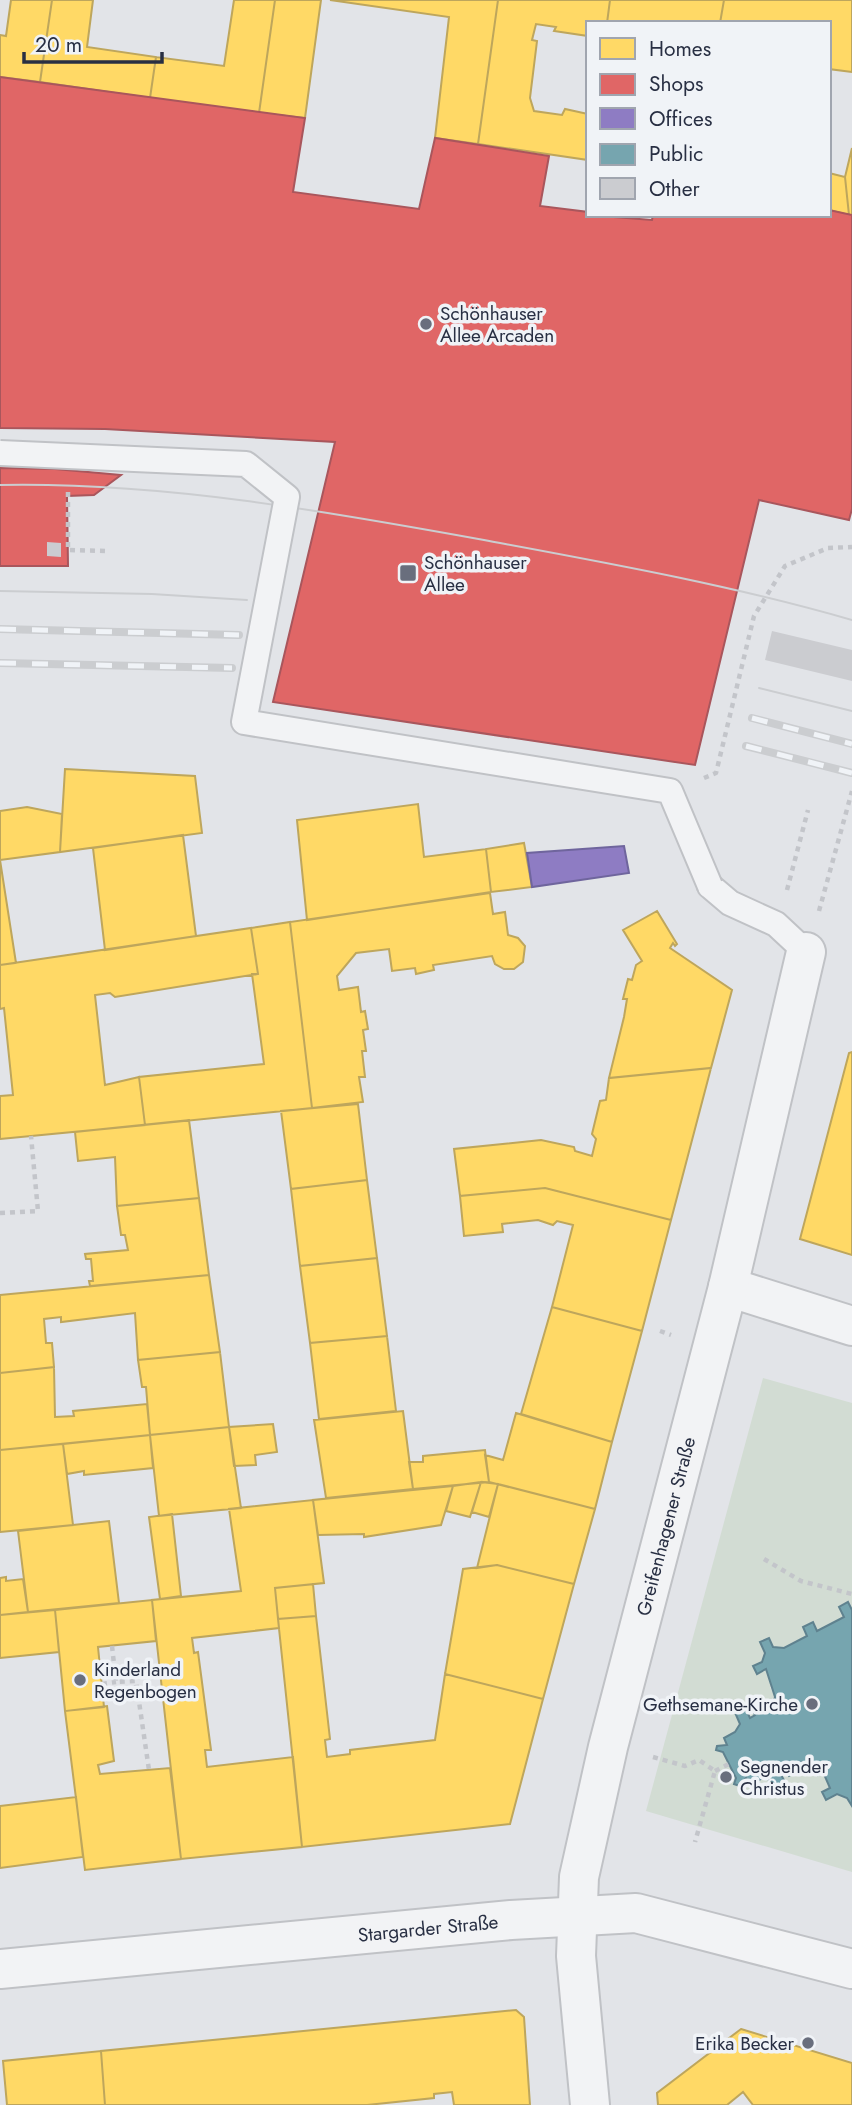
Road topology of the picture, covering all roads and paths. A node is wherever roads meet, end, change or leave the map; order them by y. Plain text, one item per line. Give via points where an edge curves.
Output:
1 (0, 453) edge
2 (68, 490) dead end
3 (852, 547) edge
4 (107, 551) dead end
5 (852, 790) edge
6 (670, 791) junction
7 (808, 810) dead end
8 (785, 894) dead end
9 (822, 905) dead end
10 (806, 952) joint
11 (32, 1136) dead end
12 (0, 1213) edge
13 (728, 1287) junction
14 (852, 1326) edge
15 (764, 1559) dead end
16 (852, 1594) edge
17 (111, 1646) dead end
18 (116, 1682) junction
19 (102, 1684) dead end
20 (653, 1757) dead end
21 (729, 1764) dead end
22 (149, 1770) dead end
23 (715, 1771) junction
24 (695, 1842) dead end
25 (576, 1916) junction
26 (0, 1969) edge
27 (852, 1969) edge
28 (590, 2105) edge

1 - 6 lane, bridge via 246,464 287,497 244,722
2 - 4 path via 68,551
3 - 6 path, bridge via 828,548 785,566 754,616 716,773
5 - 9 path
6 - 10 lane, bridge via 710,886 730,903 776,924
7 - 8 path
10 - 13 street, Greifenhagener Straße
11 - 12 path via 38,1211
13 - 14 street
13 - 25 street, Greifenhagener Straße via 594,1803
15 - 16 path via 801,1581
17 - 18 path
18 - 19 path
18 - 22 path via 136,1681
20 - 23 path via 685,1766 699,1760
21 - 23 path
23 - 24 path
25 - 26 street, Stargarder Straße
25 - 27 street, Stargarder Straße via 636,1913
25 - 28 street, Greifenhagener Straße

